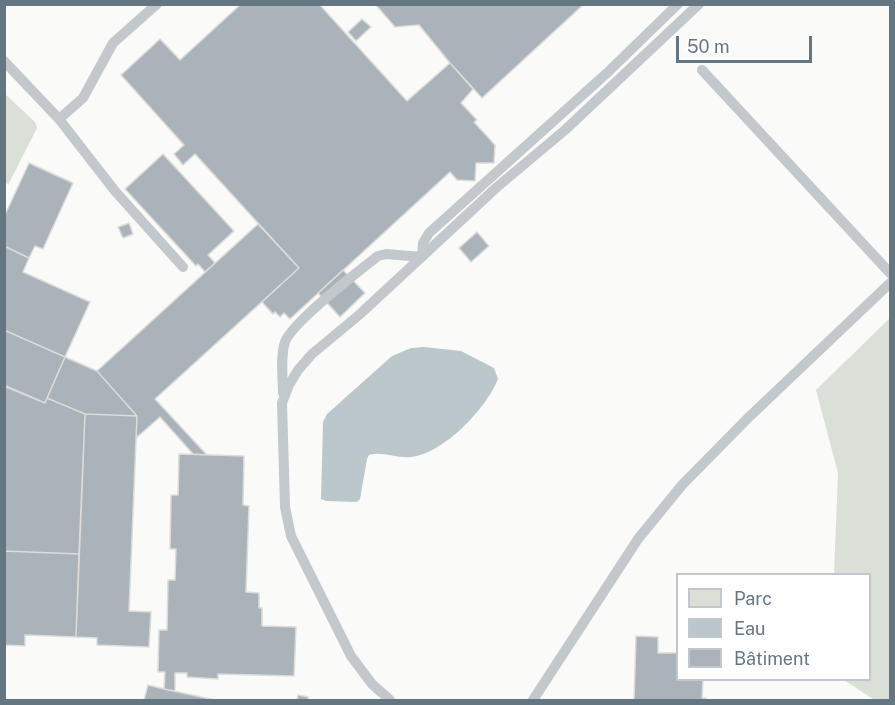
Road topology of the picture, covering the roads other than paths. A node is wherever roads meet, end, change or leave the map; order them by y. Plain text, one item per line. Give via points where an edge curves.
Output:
1 (157, 4) edge
2 (678, 4) edge
3 (699, 4) edge
4 (4, 61) edge
5 (702, 70) dead end
6 (59, 119) junction
7 (422, 257) junction
8 (183, 267) dead end
9 (891, 273) edge
10 (891, 283) edge
11 (282, 403) junction
12 (390, 700) edge
13 (533, 700) edge

1 - 6 lane via 113,43 83,98
2 - 7 lane via 429,233
3 - 7 lane
4 - 6 lane
5 - 9 lane
6 - 8 lane via 115,191
7 - 11 lane via 312,354 298,370
7 - 11 lane via 378,256 289,333 284,345
10 - 13 lane via 681,484 638,539
11 - 12 lane via 285,507 291,536 351,656

